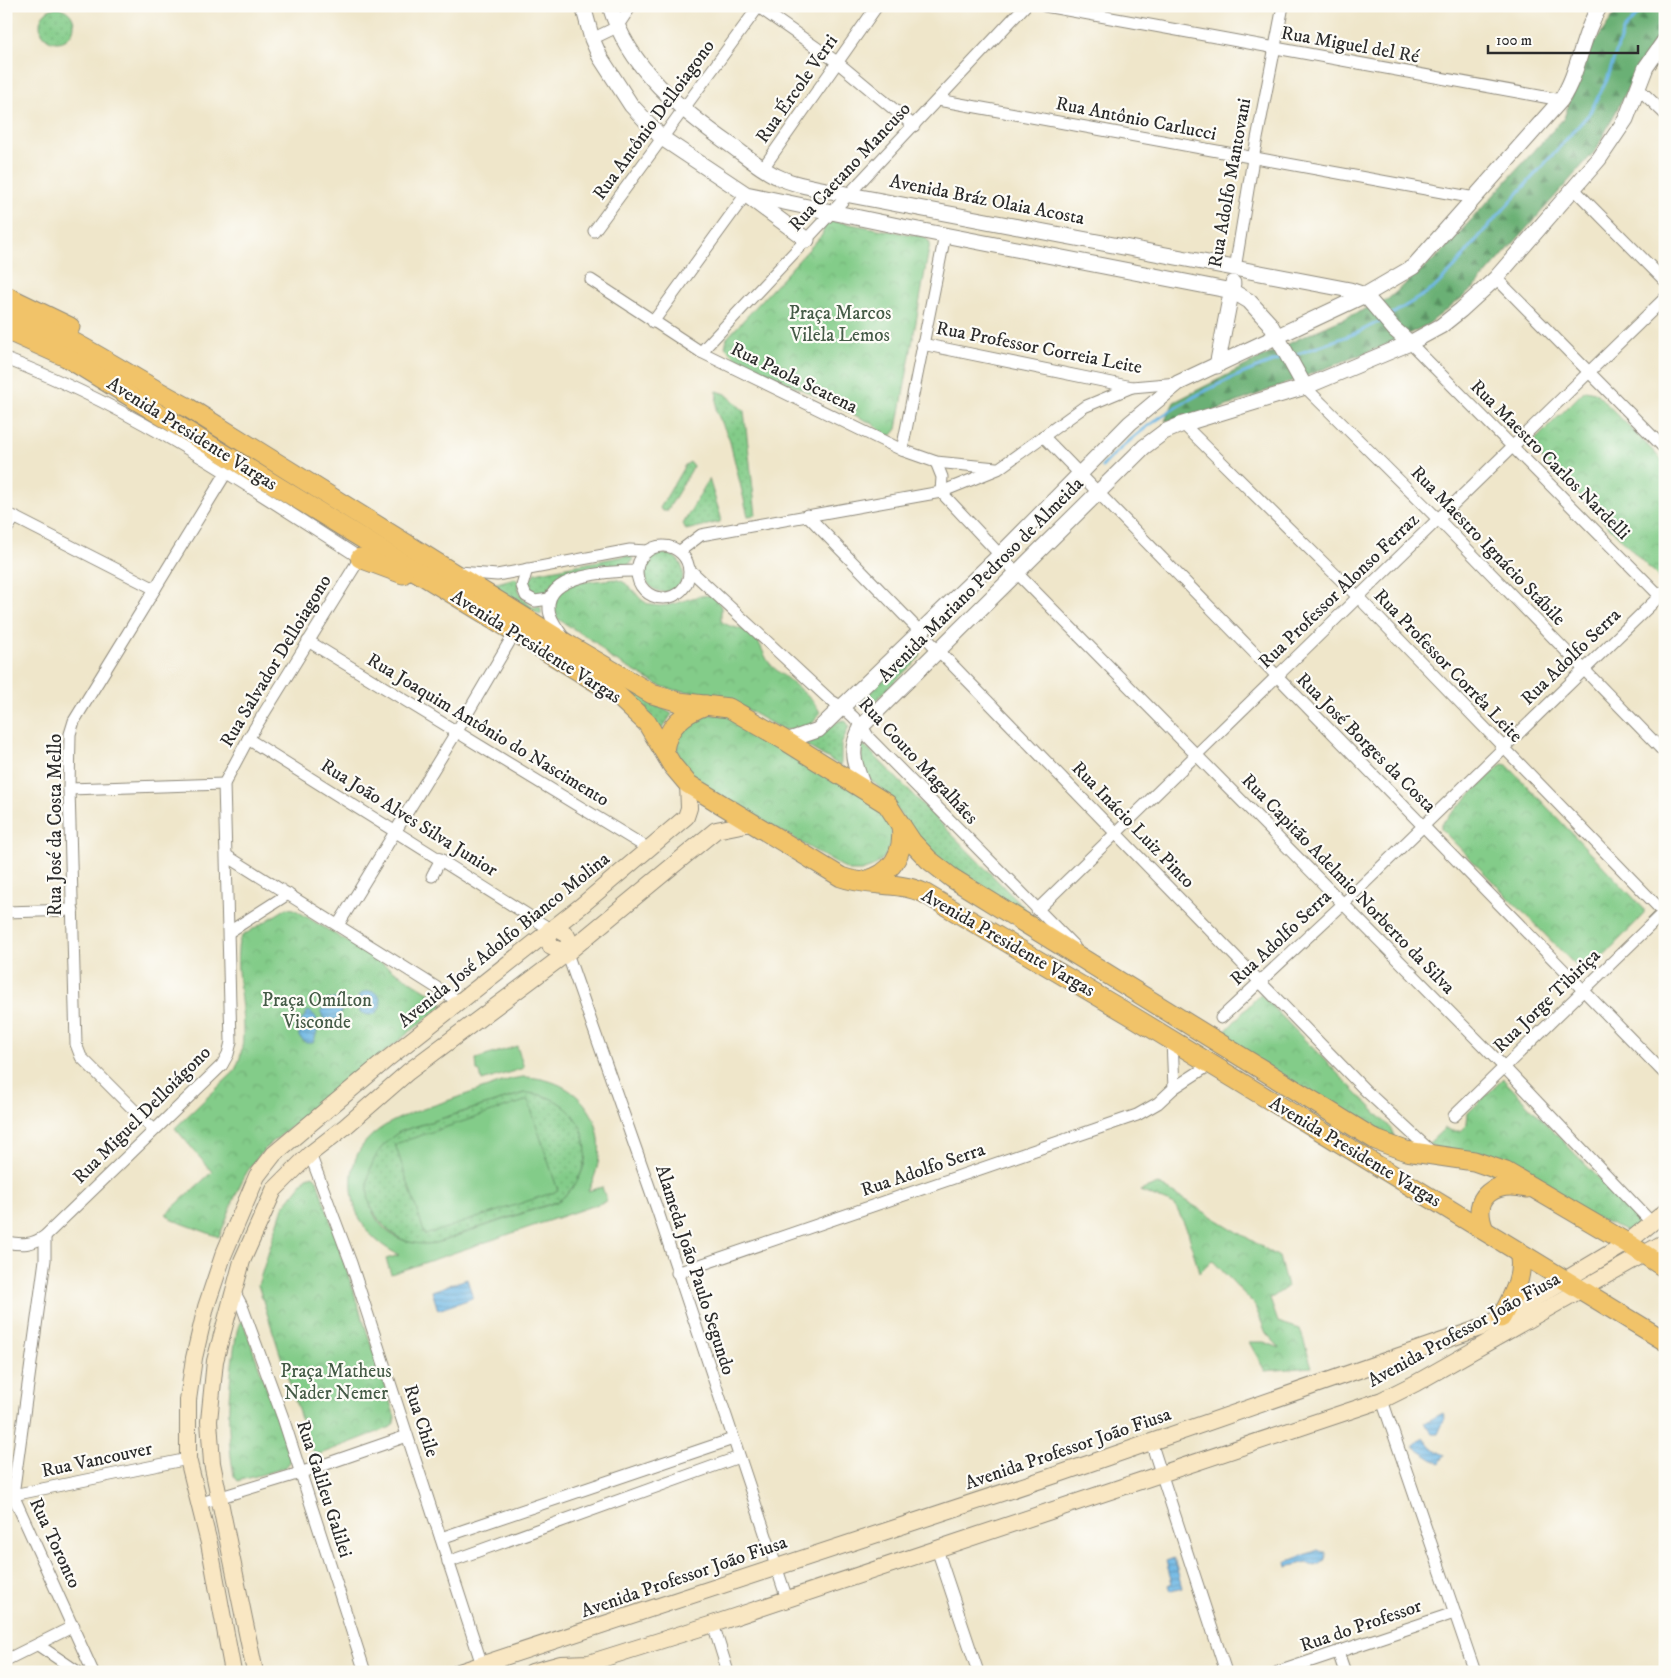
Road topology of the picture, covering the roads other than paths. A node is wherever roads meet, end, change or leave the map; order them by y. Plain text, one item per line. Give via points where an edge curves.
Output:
1 (583, 6) edge
2 (610, 6) edge
3 (631, 6) edge
4 (877, 6) edge
5 (1045, 6) edge
6 (1282, 6) edge
7 (1600, 6) edge
8 (758, 7) edge
9 (1020, 8) edge
10 (617, 27) junction
11 (592, 39) junction
12 (1665, 40) edge
13 (1274, 49) junction
14 (837, 62) junction
15 (1637, 86) junction
16 (938, 100) junction
17 (1560, 100) junction
18 (684, 111) junction
19 (1665, 114) edge
20 (914, 126) junction
21 (662, 138) junction
22 (1253, 159) junction
23 (763, 168) junction
24 (1574, 189) junction
25 (746, 194) junction
26 (850, 195) junction
27 (1475, 198) junction
28 (834, 213) junction
29 (594, 231) dead end
30 (944, 235) junction
31 (1081, 238) junction
32 (806, 240) junction
33 (1070, 258) junction
34 (1235, 269) junction
35 (1496, 278) junction
36 (590, 280) dead end
37 (1665, 281) edge
38 (1232, 290) junction
39 (1365, 295) junction
40 (6, 296) edge
41 (1665, 298) edge
42 (6, 312) edge
43 (653, 322) junction
44 (6, 330) edge
45 (1277, 338) junction
46 (1410, 343) junction
47 (922, 344) junction
48 (701, 352) junction
49 (6, 359) edge
50 (1217, 366) junction
51 (1588, 372) junction
52 (1178, 383) junction
53 (148, 387) junction
54 (1132, 387) junction
55 (1305, 387) junction
56 (1183, 424) junction
57 (1043, 436) junction
58 (1512, 446) junction
59 (1665, 449) edge
60 (902, 450) junction
61 (936, 462) junction
62 (998, 468) junction
63 (226, 473) junction
64 (1079, 474) junction
65 (941, 492) junction
66 (1097, 493) junction
67 (11, 515) edge
68 (807, 515) junction
69 (1438, 519) junction
70 (6, 530) edge
71 (647, 551) junction
72 (680, 551) junction
73 (1000, 555) junction
74 (360, 558) junction
75 (689, 569) junction
76 (527, 570) junction
77 (452, 571) junction
78 (636, 571) junction
79 (1016, 572) junction
80 (155, 589) junction
81 (446, 591) junction
82 (1663, 596) edge
83 (1358, 598) junction
84 (549, 599) junction
85 (919, 632) junction
86 (514, 634) junction
87 (308, 641) junction
88 (567, 644) junction
89 (938, 651) junction
90 (1583, 669) junction
91 (1276, 677) junction
92 (707, 704) junction
93 (843, 706) junction
94 (862, 726) junction
95 (457, 731) junction
96 (248, 738) junction
97 (786, 741) junction
98 (1502, 748) junction
99 (664, 750) junction
100 (1665, 753) edge
101 (1198, 754) junction
102 (224, 784) junction
103 (688, 784) junction
104 (69, 789) junction
105 (864, 789) junction
106 (751, 822) junction
107 (901, 825) junction
108 (1423, 826) junction
109 (396, 830) junction
110 (1117, 833) junction
111 (649, 849) junction
112 (227, 856) junction
113 (441, 859) junction
114 (432, 876) dead end
115 (860, 882) junction
116 (288, 894) junction
117 (1343, 904) junction
118 (73, 910) junction
119 (1037, 910) junction
120 (6, 912) edge
121 (1664, 912) edge
122 (338, 925) junction
123 (550, 929) junction
124 (229, 932) junction
125 (567, 953) junction
126 (1094, 965) junction
127 (1261, 982) junction
128 (1583, 989) junction
129 (458, 1002) junction
130 (1221, 1018) dead end
131 (1172, 1040) junction
132 (392, 1055) junction
133 (1211, 1064) junction
134 (1504, 1067) junction
135 (408, 1072) junction
136 (1665, 1074) edge
137 (1174, 1088) junction
138 (1454, 1116) dead end
139 (153, 1129) junction
140 (310, 1154) junction
141 (1437, 1156) junction
142 (1536, 1190) junction
143 (1659, 1218) edge
144 (1484, 1230) junction
145 (45, 1236) junction
146 (6, 1242) edge
147 (1665, 1242) edge
148 (1634, 1248) junction
149 (1519, 1252) junction
150 (1665, 1268) edge
151 (677, 1273) junction
152 (1573, 1285) junction
153 (234, 1292) junction
154 (1501, 1318) junction
155 (1665, 1341) edge
156 (194, 1358) junction
157 (215, 1361) junction
158 (1382, 1400) junction
159 (407, 1436) junction
160 (733, 1439) junction
161 (1151, 1442) junction
162 (739, 1457) junction
163 (188, 1459) junction
164 (300, 1473) junction
165 (1163, 1474) junction
166 (13, 1495) junction
167 (219, 1499) junction
168 (198, 1504) junction
169 (441, 1538) junction
170 (937, 1549) junction
171 (448, 1562) junction
172 (776, 1566) junction
173 (787, 1599) junction
174 (1454, 1613) junction
175 (713, 1624) junction
176 (74, 1626) junction
177 (38, 1645) junction
178 (1338, 1652) junction
179 (6, 1660) edge
180 (483, 1668) edge
181 (78, 1672) edge
182 (93, 1672) edge
183 (233, 1672) edge
184 (255, 1672) edge
185 (365, 1672) edge
186 (460, 1672) edge
187 (532, 1672) edge
188 (728, 1672) edge
189 (978, 1672) edge
190 (1226, 1672) edge
191 (1278, 1672) edge
192 (1345, 1672) edge
193 (1475, 1672) edge

1 - 11 street
2 - 10 street, Avenida Bráz Olaia Acosta
3 - 10 street
4 - 14 street, Rua Ércole Verri
5 - 13 street, Rua Miguel del Ré
6 - 13 street, Rua Adolfo Mantovani
7 - 17 street, Avenida Mariano Pedroso de Almeida via 1588,30 1577,69
8 - 14 street
8 - 18 street, Rua Antônio Delloiagono
9 - 16 street, Rua Caetano Mancuso
10 - 11 street
10 - 18 street, Avenida Bráz Olaia Acosta via 636,61
11 - 21 street via 630,105
12 - 15 street, Avenida Mariano Pedroso de Almeida
13 - 17 street, Rua Miguel del Ré
13 - 22 street, Rua Adolfo Mantovani
14 - 20 street
14 - 23 street, Rua Ércole Verri
15 - 19 street
15 - 24 street, Avenida Mariano Pedroso de Almeida via 1626,119
16 - 20 street, Rua Caetano Mancuso
16 - 22 street, Rua Antônio Carlucci
17 - 27 street, Avenida Mariano Pedroso de Almeida
18 - 21 street, Rua Antônio Delloiagono
18 - 23 street, Avenida Bráz Olaia Acosta
20 - 26 street, Rua Caetano Mancuso
21 - 25 street
21 - 29 street, Rua Antônio Delloiagono
22 - 27 street, Rua Antônio Carlucci
22 - 34 street, Rua Adolfo Mantovani
23 - 26 street, Avenida Bráz Olaia Acosta via 785,179
24 - 35 street, Avenida Mariano Pedroso de Almeida
24 - 37 street
25 - 28 street
25 - 32 street
25 - 43 street
26 - 28 street, Rua Caetano Mancuso
26 - 31 street, Avenida Bráz Olaia Acosta
27 - 39 street, Avenida Mariano Pedroso de Almeida via 1413,268
28 - 30 street
28 - 32 street, Rua Caetano Mancuso
30 - 33 street
30 - 47 street
31 - 33 street via 1080,252
31 - 34 street, Avenida Bráz Olaia Acosta
32 - 48 street, Rua Caetano Mancuso
33 - 38 street
34 - 38 street, Rua Adolfo Mantovani
34 - 39 street, Avenida Bráz Olaia Acosta via 1336,286
35 - 46 street, Avenida Mariano Pedroso de Almeida via 1441,326
35 - 51 street
36 - 43 street, Rua Paola Scatena
38 - 45 street via 1260,311
38 - 50 street, Rua Adolfo Mantovani
39 - 45 street, Avenida Mariano Pedroso de Almeida
39 - 46 street, Avenida Bráz Olaia Acosta
40 - 53 main road via 68,325 146,377
41 - 51 street, Rua Professor Alonso Ferraz
42 - 53 main road, Avenida Presidente Vargas via 74,343
43 - 48 street, Rua Paola Scatena
44 - 81 main road, Avenida Presidente Vargas via 66,357
45 - 50 street, Avenida Mariano Pedroso de Almeida
45 - 55 street
46 - 55 street, Avenida Mariano Pedroso de Almeida
46 - 58 street, Rua Maestro Carlos Nardelli
47 - 54 street, Rua Professor Correia Leite
47 - 60 street
48 - 60 street, Rua Paola Scatena
49 - 63 street via 50,376 147,424
50 - 52 street, Avenida Mariano Pedroso de Almeida
51 - 58 street, Rua Professor Alonso Ferraz
51 - 59 street
52 - 54 street, Rua Professor Correia Leite
52 - 64 street, Avenida Mariano Pedroso de Almeida via 1130,423
53 - 77 main road, Avenida Presidente Vargas via 187,407
54 - 57 street via 1084,407
55 - 56 street, Avenida Mariano Pedroso de Almeida
55 - 69 street, Rua Maestro Ignácio Stábile
56 - 66 street, Avenida Mariano Pedroso de Almeida via 1154,438
56 - 83 street, Rua Professor Corrêa Leite
57 - 62 street
57 - 64 street, Rua José Borges da Costa
58 - 69 street, Rua Professor Alonso Ferraz
58 - 82 street, Rua Maestro Carlos Nardelli
60 - 61 street, Rua Paola Scatena
61 - 62 street, Rua Paola Scatena
61 - 65 street via 942,477
62 - 65 street
63 - 74 street
63 - 80 street, Rua José da Costa Mello
64 - 66 street, Rua José Borges da Costa
64 - 73 street, Avenida Mariano Pedroso de Almeida
65 - 68 street
65 - 73 street, Rua Capitão Adelmio Norberto da Silva
66 - 79 street, Avenida Mariano Pedroso de Almeida
66 - 91 street, Rua José Borges da Costa
67 - 70 street
67 - 80 street
68 - 72 street via 700,535
68 - 85 street, Rua Inácio Luiz Pinto
69 - 83 street, Rua Professor Alonso Ferraz
69 - 90 street, Rua Maestro Ignácio Stábile
71 - 72 street via 664,545
71 - 76 street via 630,550
71 - 78 street
72 - 75 street
73 - 79 street, Rua Capitão Adelmio Norberto da Silva
73 - 85 street, Avenida Mariano Pedroso de Almeida
74 - 81 main road
74 - 87 street, Rua Salvador Delloiagono
75 - 78 street via 686,586 673,597 664,598 648,594
75 - 93 street, Rua Couto Magalhães via 830,700
76 - 77 street via 480,575
76 - 84 street via 522,586 526,596 535,601
77 - 88 main road, Avenida Presidente Vargas
78 - 84 street via 567,581
79 - 89 street, Avenida Mariano Pedroso de Almeida
79 - 101 street, Rua Capitão Adelmio Norberto da Silva
80 - 104 street, Rua José da Costa Mello via 74,720 70,734
81 - 86 main road, Avenida Presidente Vargas
82 - 90 street, Rua Adolfo Serra
83 - 91 street, Rua Professor Alonso Ferraz
83 - 98 street, Rua Professor Corrêa Leite
84 - 88 street via 548,611
85 - 89 street, Rua Inácio Luiz Pinto
85 - 93 street, Avenida Mariano Pedroso de Almeida
86 - 95 street
86 - 99 main road, Avenida Presidente Vargas via 616,694 647,723
87 - 95 street, Rua Joaquim Antônio do Nascimento
87 - 96 street, Rua Salvador Delloiagono
88 - 92 main road, Avenida Presidente Vargas via 652,694 679,702
89 - 94 street, Avenida Mariano Pedroso de Almeida
89 - 110 street, Rua Inácio Luiz Pinto
90 - 98 street, Rua Adolfo Serra
90 - 100 street, Rua Maestro Ignácio Stábile
91 - 101 street, Rua Professor Alonso Ferraz
91 - 108 street, Rua José Borges da Costa
92 - 97 main road, Avenida Presidente Vargas via 736,711
92 - 99 main road via 678,720 668,734
93 - 94 street, Rua Couto Magalhães
93 - 97 street, Avenida Mariano Pedroso de Almeida via 818,730
94 - 105 street, Avenida Mariano Pedroso de Almeida via 852,748
94 - 119 street, Rua Couto Magalhães via 869,738
95 - 109 street
95 - 111 street, Rua Joaquim Antônio do Nascimento
96 - 102 street, Rua Salvador Delloiagono
96 - 109 street, Rua João Alves Silva Junior
97 - 105 main road, Avenida Presidente Vargas
98 - 108 street, Rua Adolfo Serra
98 - 121 street, Rua Professor Corrêa Leite
99 - 103 main road, Avenida Presidente Vargas
101 - 110 street, Rua Professor Alonso Ferraz
101 - 117 street, Rua Capitão Adelmio Norberto da Silva
102 - 104 street
102 - 112 street, Rua Miguel Delloiágono
103 - 106 main road, Avenida Presidente Vargas
103 - 111 main road, Avenida José Adolfo Bianco Molina via 686,817
104 - 118 street, Rua José da Costa Mello
105 - 107 main road, Avenida Presidente Vargas via 886,804
106 - 115 main road, Avenida Presidente Vargas via 832,871
106 - 125 main road via 716,830
107 - 115 main road via 902,846 893,864 878,877
107 - 126 main road, Avenida Presidente Vargas via 929,860 952,878
108 - 117 street, Rua Adolfo Serra
108 - 128 street, Rua José Borges da Costa
109 - 113 street, Rua João Alves Silva Junior
109 - 122 street
110 - 119 street, Rua Professor Alonso Ferraz
110 - 127 street, Rua Inácio Luiz Pinto
111 - 123 main road, Avenida José Adolfo Bianco Molina
112 - 116 street
112 - 124 street, Rua Miguel Delloiágono
113 - 114 street
113 - 123 street, Rua João Alves Silva Junior
115 - 131 main road, Avenida Presidente Vargas via 908,887 924,893
116 - 122 street
116 - 124 street
117 - 127 street, Rua Adolfo Serra
117 - 134 street, Rua Capitão Adelmio Norberto da Silva
118 - 120 street
118 - 139 street, Rua José da Costa Mello via 76,1044 81,1057
119 - 126 street, Rua Couto Magalhães
121 - 128 street, Rua Jorge Tibiriça
122 - 129 street
123 - 125 main road via 548,940 551,947
123 - 129 main road, Avenida José Adolfo Bianco Molina
124 - 139 street, Rua Miguel Delloiágono via 231,1042 228,1054 222,1064
125 - 135 main road
125 - 151 street, Alameda João Paulo Segundo
126 - 141 main road, Avenida Presidente Vargas via 1376,1140 1396,1148
127 - 130 street, Rua Adolfo Serra
127 - 141 street, Rua Inácio Luiz Pinto via 1366,1091
128 - 134 street, Rua Jorge Tibiriça
128 - 136 street, Rua José Borges da Costa
129 - 132 main road, Avenida José Adolfo Bianco Molina
131 - 133 main road, Avenida Presidente Vargas
131 - 137 street
132 - 135 main road
132 - 156 main road, Avenida José Adolfo Bianco Molina via 274,1154 256,1176 223,1256
133 - 137 street, Rua Adolfo Serra
133 - 144 main road, Avenida Presidente Vargas
134 - 138 street, Rua Jorge Tibiriça
134 - 143 street, Rua Capitão Adelmio Norberto da Silva
135 - 140 main road
137 - 151 street, Rua Adolfo Serra via 1158,1103 1137,1115
139 - 145 street, Rua Miguel Delloiágono
140 - 153 main road via 274,1190 242,1261
140 - 159 street, Rua Chile via 351,1263
141 - 142 main road, Avenida Presidente Vargas via 1486,1164
142 - 144 main road via 1507,1185 1490,1192 1480,1208
142 - 148 main road, Avenida Presidente Vargas
143 - 148 main road, Avenida Professor João Fiusa
144 - 149 main road, Avenida Presidente Vargas
145 - 146 street, Rua Miguel Delloiágono via 23,1245
145 - 166 street, Rua Toronto via 45,1260
147 - 148 main road, Avenida Professor João Fiusa
148 - 150 main road, Avenida Presidente Vargas
148 - 152 main road, Avenida Professor João Fiusa
149 - 152 main road, Avenida Presidente Vargas
149 - 154 main road via 1521,1270
151 - 160 street, Alameda João Paulo Segundo
152 - 154 main road, Avenida Professor João Fiusa
152 - 155 main road, Avenida Presidente Vargas
152 - 158 main road, Avenida Professor João Fiusa via 1416,1384
153 - 157 main road
153 - 164 street, Rua Galileu Galilei via 268,1374
154 - 161 main road, Avenida Professor João Fiusa via 1439,1343
156 - 157 main road
156 - 163 main road, Avenida José Adolfo Bianco Molina via 188,1400
157 - 167 main road via 209,1421
158 - 165 main road, Avenida Professor João Fiusa
158 - 174 street
159 - 164 street
159 - 169 street, Rua Chile
160 - 162 street, Alameda João Paulo Segundo
160 - 169 street
161 - 165 street
161 - 172 main road, Avenida Professor João Fiusa
162 - 171 street
162 - 172 street, Alameda João Paulo Segundo
163 - 166 street, Rua Vancouver
163 - 168 main road, Avenida José Adolfo Bianco Molina
164 - 167 street
164 - 185 street, Rua Galileu Galilei
165 - 170 main road, Avenida Professor João Fiusa
165 - 190 street
166 - 176 street, Rua Toronto
167 - 168 street
167 - 184 main road
168 - 183 main road, Avenida José Adolfo Bianco Molina
169 - 171 street, Rua Chile
170 - 173 main road, Avenida Professor João Fiusa
170 - 189 street
171 - 180 street, Rua Chile
172 - 173 street, Alameda João Paulo Segundo
172 - 180 main road, Avenida Professor João Fiusa
173 - 175 main road, Avenida Professor João Fiusa
174 - 178 street, Rua do Professor
174 - 193 street
175 - 187 main road, Avenida Professor João Fiusa via 589,1663 561,1664
175 - 188 street
176 - 177 street
176 - 182 street, Rua Toronto
177 - 179 street
177 - 181 street
178 - 191 street, Rua do Professor
178 - 192 street
180 - 186 main road, Avenida Professor João Fiusa

